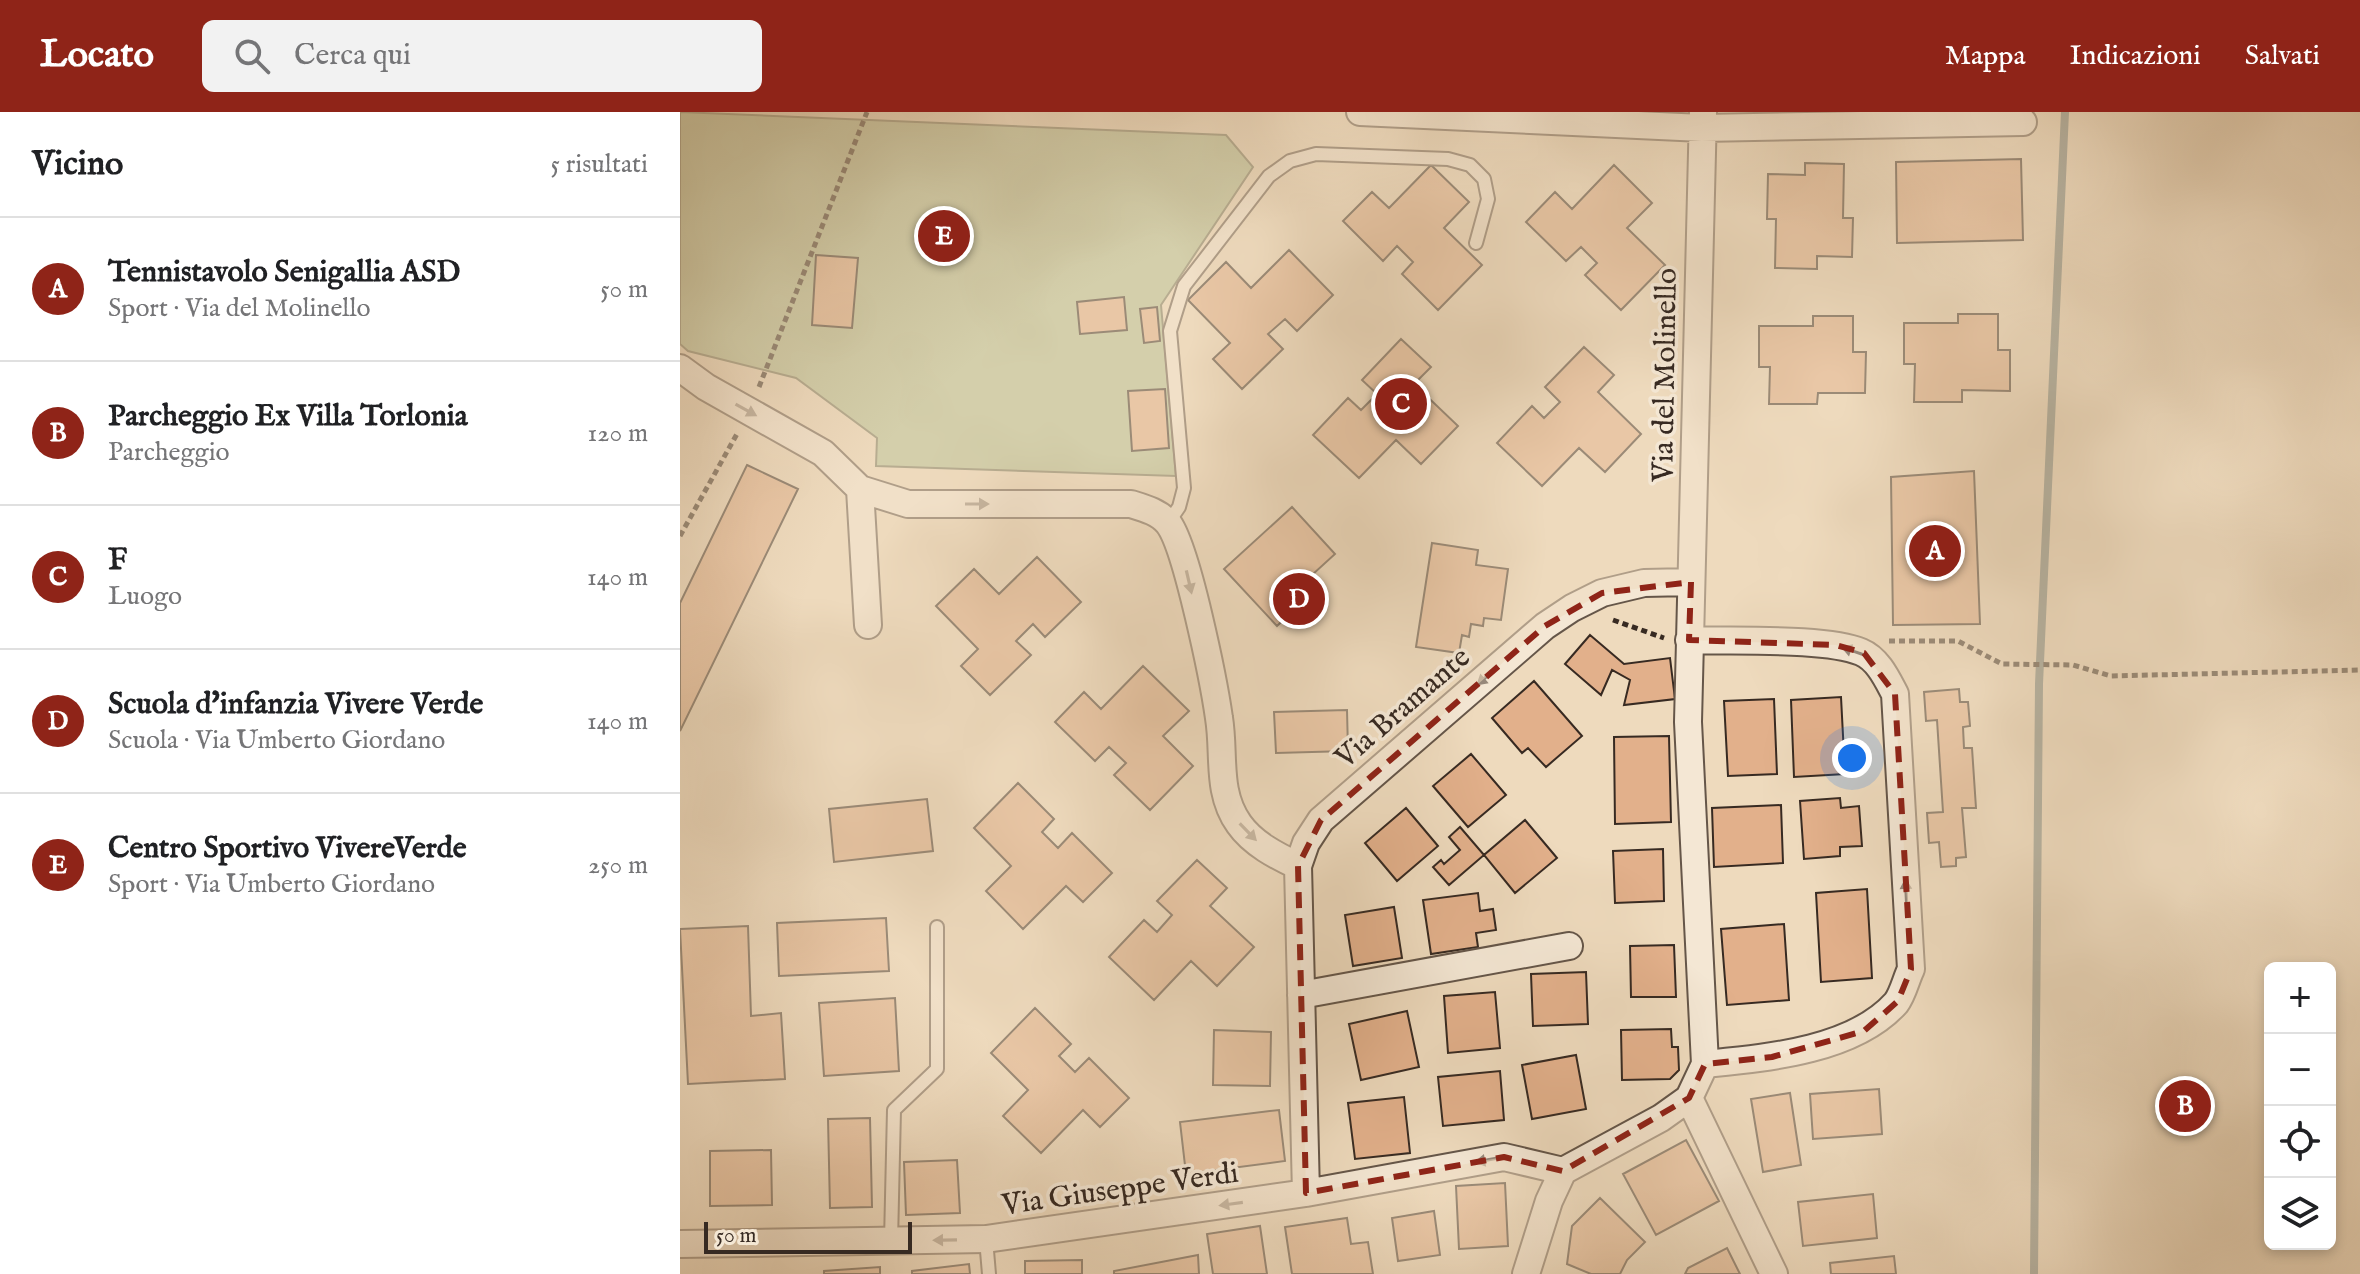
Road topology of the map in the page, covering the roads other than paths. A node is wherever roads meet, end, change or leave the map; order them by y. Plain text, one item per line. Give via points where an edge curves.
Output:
1 (1360, 112) edge
2 (1501, 115) edge
3 (1618, 118) edge
4 (1702, 120) edge
5 (2023, 122) dead end
6 (1476, 243) dead end
7 (680, 368) edge
8 (860, 489) junction
9 (1168, 523) junction
10 (1691, 582) junction
11 (868, 625) dead end
12 (1689, 640) junction
13 (1298, 866) junction
14 (937, 927) dead end
15 (1569, 946) dead end
16 (1301, 995) junction
17 (1705, 1064) junction
18 (1689, 1098) junction
19 (1563, 1171) junction
20 (1306, 1193) junction
21 (986, 1239) junction
22 (891, 1241) junction
23 (680, 1244) edge
24 (989, 1274) edge
25 (1526, 1274) edge
26 (1774, 1274) edge

1 - 2 street
2 - 3 street
3 - 4 street
4 - 5 street
4 - 10 street, Via del Molinello
6 - 9 lane via 1488,199 1484,179 1470,165 1448,159 1316,154 1290,161 1269,176 1184,286 1175,307 1170,331 1184,488
7 -> 8 street via 823,453
8 -> 9 street via 908,504 1131,504
8 - 11 street
9 -> 13 street via 1182,551 1219,718 1223,789 1239,824 1268,851
10 - 12 street, Via del Molinello
10 -> 13 street, Via Bramante via 1644,583 1602,593 1545,626 1321,820
12 - 17 street, Via del Molinello via 1688,722
17 -> 12 street via 1772,1057 1864,1031 1898,1001 1911,969 1895,694 1884,672 1864,653 1836,645
13 - 16 street, Via Bramante
14 - 22 lane via 937,1069 894,1110
15 - 16 street
16 - 20 street, Via Bramante
17 - 18 street, Via del Molinello
18 - 19 street
18 - 26 street
19 -> 20 street, Via Giuseppe Verdi via 1504,1157
19 - 25 street
20 -> 21 street, Via Giuseppe Verdi
21 -> 22 street, Via Giuseppe Verdi
21 - 24 lane
22 - 23 street, Via Giuseppe Verdi

